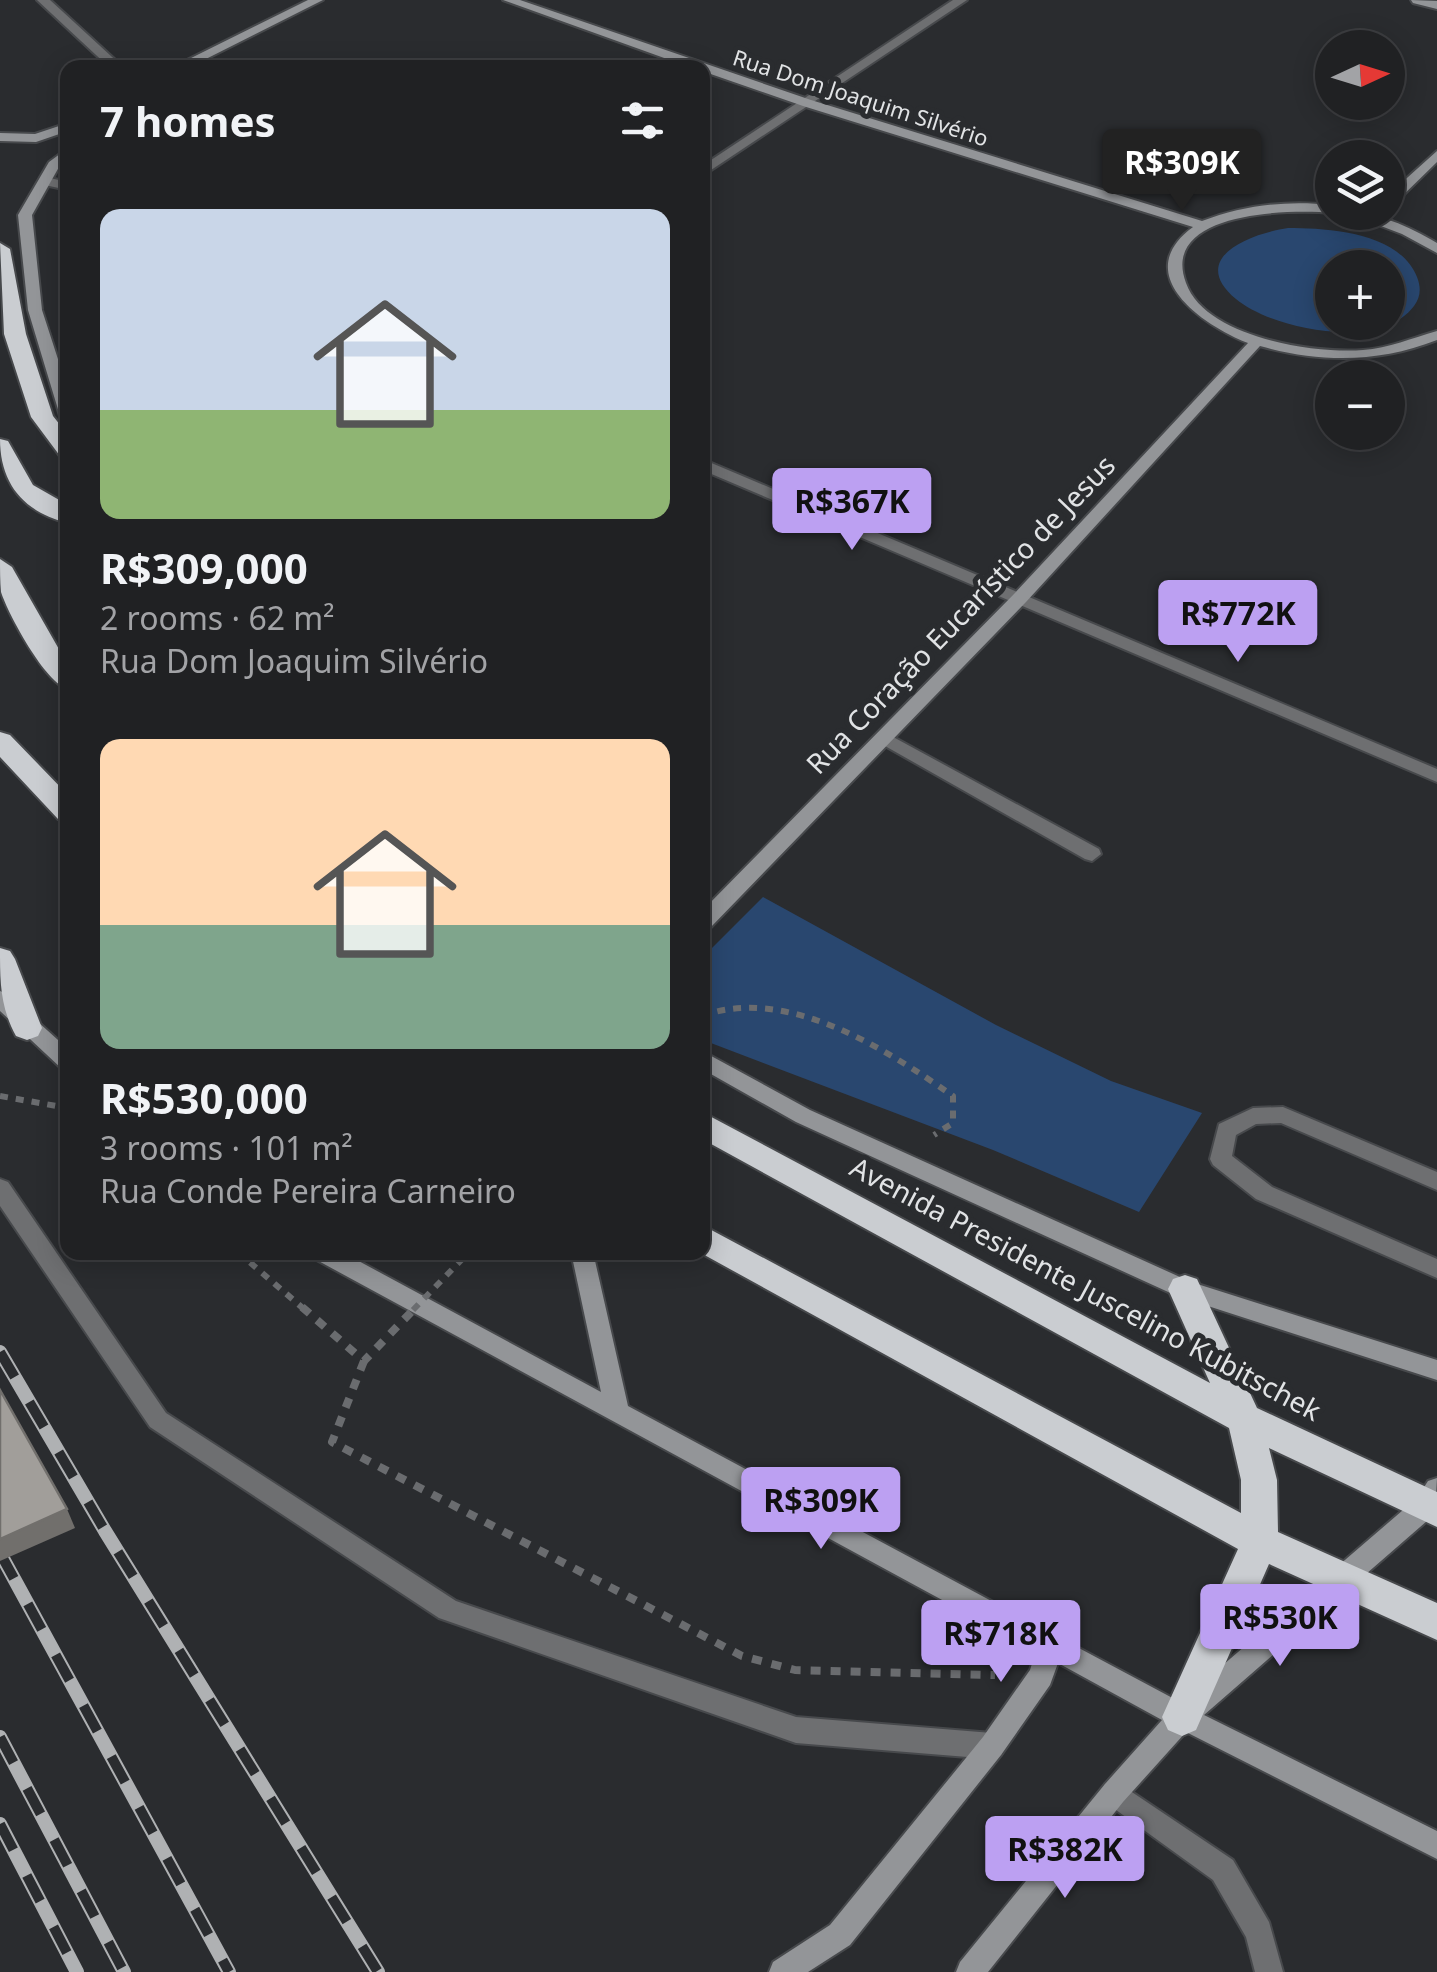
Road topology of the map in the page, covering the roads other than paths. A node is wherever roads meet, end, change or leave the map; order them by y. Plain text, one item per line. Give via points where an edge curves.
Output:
1 (43, 0) edge
2 (317, 0) edge
3 (509, 0) edge
4 (961, 0) edge
5 (1418, 0) edge
6 (1437, 5) edge
7 (109, 60) edge
8 (193, 60) edge
9 (681, 60) edge
10 (710, 70) edge
11 (807, 104) junction
12 (60, 130) edge
13 (0, 136) edge
14 (1437, 155) edge
15 (60, 159) edge
16 (710, 167) edge
17 (44, 181) junction
18 (60, 184) edge
19 (1405, 186) edge
20 (1315, 208) edge
21 (1203, 226) junction
22 (1405, 229) edge
23 (0, 249) edge
24 (1437, 249) edge
25 (1437, 335) edge
26 (1257, 342) junction
27 (60, 390) edge
28 (60, 440) edge
29 (0, 446) edge
30 (710, 467) edge
31 (60, 511) edge
32 (0, 567) edge
33 (1020, 598) junction
34 (60, 672) edge
35 (884, 738) junction
36 (0, 741) edge
37 (1437, 776) edge
38 (60, 804) edge
39 (1092, 854) dead end
40 (710, 916) edge
41 (0, 959) edge
42 (0, 999) edge
43 (27, 1028) junction
44 (60, 1055) edge
45 (710, 1064) edge
46 (710, 1128) edge
47 (1437, 1181) edge
48 (0, 1188) edge
49 (710, 1242) edge
50 (336, 1260) edge
51 (584, 1260) edge
52 (1437, 1269) edge
53 (1184, 1289) junction
54 (1437, 1370) edge
55 (617, 1410) junction
56 (1244, 1419) junction
57 (1433, 1502) edge
58 (1260, 1542) junction
59 (1342, 1579) junction
60 (1437, 1622) edge
61 (1051, 1643) junction
62 (1182, 1716) junction
63 (992, 1746) junction
64 (1114, 1793) junction
65 (1437, 1845) edge
66 (783, 1972) edge
67 (970, 1972) edge
68 (1270, 1972) edge

1 - 7 street
2 - 8 street
3 - 9 street, Rua Dom Joaquim Silvério
4 - 11 street
5 - 6 street
10 - 11 street, Rua Dom Joaquim Silvério
11 - 16 street
11 - 21 street, Rua Dom Joaquim Silvério
12 - 13 street via 36,138
14 - 19 street
15 - 17 street
17 - 18 street
17 - 27 street via 25,215 35,310
20 - 21 street via 1237,212
21 - 26 street via 1183,242 1175,262 1178,284 1194,306
22 - 24 street
23 - 28 highway via 15,334 42,417
25 - 26 street via 1356,356
26 - 33 street, Rua Coração Eucarístico de Jesus
29 - 31 highway via 24,489
30 - 33 street
32 - 34 highway
33 - 35 street, Rua Coração Eucarístico de Jesus
33 - 37 street
35 - 39 street
35 - 40 street, Rua Coração Eucarístico de Jesus
36 - 38 highway
41 - 43 highway
42 - 43 street
43 - 44 street
45 - 53 street, Avenida Presidente Juscelino Kubitschek via 803,1116
46 - 56 highway, Avenida Presidente Juscelino Kubitschek
47 - 52 street via 1283,1115 1254,1116 1226,1130 1220,1159 1264,1193
48 - 63 street via 158,1420 448,1610 796,1730
49 - 58 highway
50 - 55 street
51 - 55 street
53 - 54 street, Avenida Presidente Juscelino Kubitschek
53 - 56 highway
55 - 61 street
56 - 57 highway, Avenida Presidente Juscelino Kubitschek
56 - 58 highway via 1259,1480
57 - 59 street
58 - 59 highway
58 - 62 highway
59 - 60 highway
59 - 62 street
61 - 62 street
61 - 63 street via 1041,1676
62 - 64 street
62 - 65 street
63 - 66 street via 840,1935
64 - 67 street
64 - 68 street via 1223,1870 1259,1932

